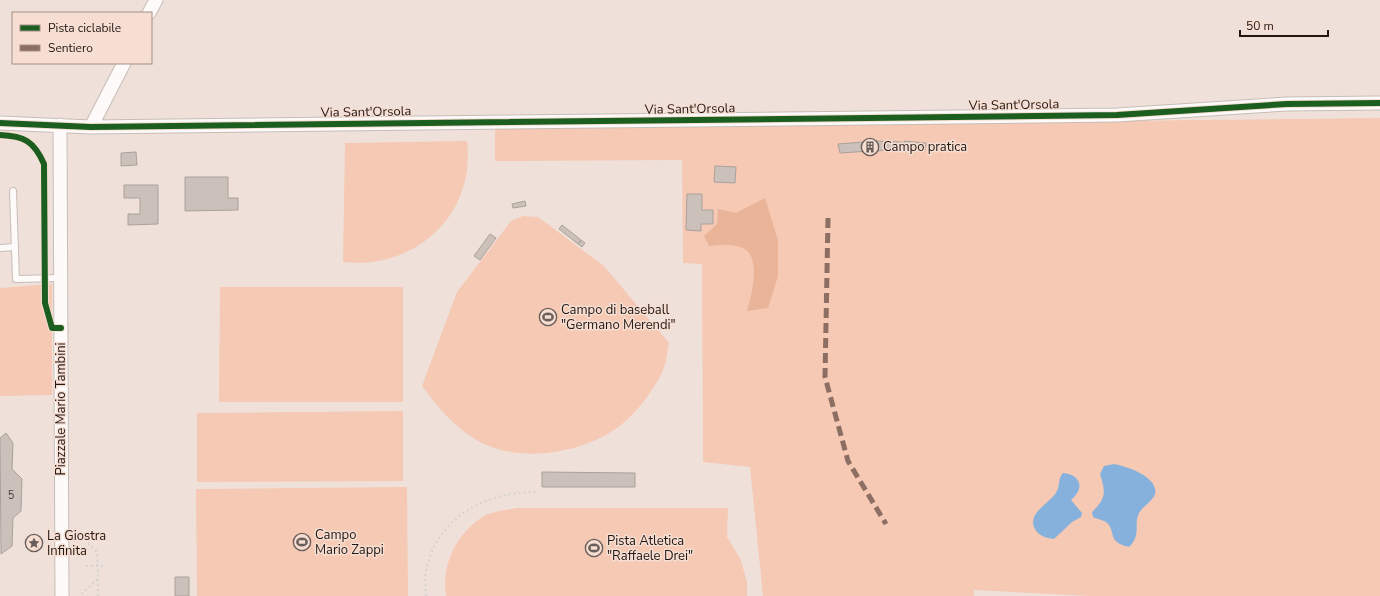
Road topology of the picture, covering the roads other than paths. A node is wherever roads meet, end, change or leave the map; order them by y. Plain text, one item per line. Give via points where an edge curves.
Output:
1 (156, 0) edge
2 (150, 12) edge
3 (123, 64) edge
4 (1380, 103) edge
5 (0, 123) edge
6 (60, 125) junction
7 (91, 126) junction
8 (13, 191) dead end
9 (15, 247) junction
10 (0, 248) edge
11 (60, 278) junction
12 (61, 596) edge

1 - 2 street
3 - 7 street
4 - 7 street, Via Sant'Orsola via 1287,104 1117,115
5 - 6 street, Via Sant'Orsola
6 - 7 street, Via Sant'Orsola
6 - 11 street, Piazzale Mario Tambini
8 - 9 lane
9 - 10 lane
9 - 11 lane via 16,279
11 - 12 street, Piazzale Mario Tambini

